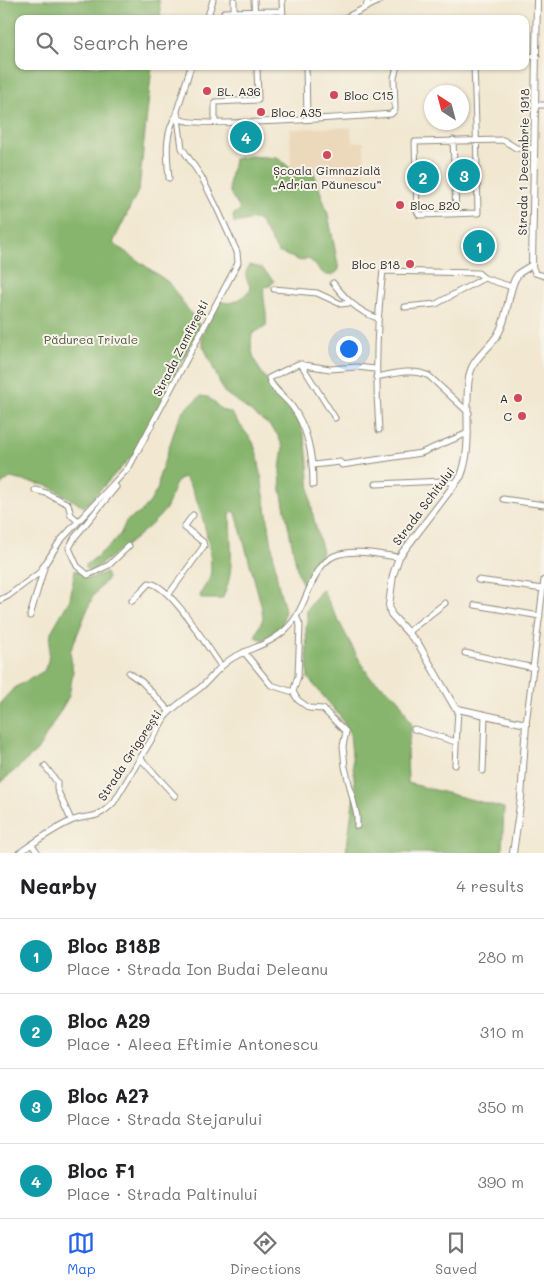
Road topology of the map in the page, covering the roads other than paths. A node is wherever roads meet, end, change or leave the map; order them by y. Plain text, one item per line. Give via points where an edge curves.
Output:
1 (213, 0) edge
2 (234, 0) edge
3 (254, 0) edge
4 (282, 0) edge
5 (368, 0) edge
6 (381, 0) edge
7 (537, 0) edge
8 (366, 7) junction
9 (254, 11) junction
10 (282, 11) junction
11 (224, 12) dead end
12 (234, 12) junction
13 (208, 15) edge
14 (254, 15) edge
15 (282, 15) edge
16 (351, 15) edge
17 (540, 47) edge
18 (537, 56) junction
19 (529, 57) edge
20 (190, 70) edge
21 (257, 70) edge
22 (306, 70) edge
23 (395, 70) edge
24 (474, 70) edge
25 (536, 105) junction
26 (544, 105) edge
27 (178, 116) junction
28 (307, 119) junction
29 (215, 122) junction
30 (454, 140) junction
31 (477, 140) junction
32 (534, 149) junction
33 (169, 178) dead end
34 (456, 213) junction
35 (532, 265) junction
36 (544, 276) edge
37 (484, 278) junction
38 (333, 283) dead end
39 (512, 287) junction
40 (274, 289) dead end
41 (349, 303) junction
42 (405, 307) dead end
43 (377, 318) junction
44 (301, 364) junction
45 (375, 370) junction
46 (376, 377) junction
47 (469, 413) junction
48 (335, 418) dead end
49 (379, 430) dead end
50 (468, 433) junction
51 (313, 465) junction
52 (118, 480) junction
53 (456, 483) junction
54 (376, 484) dead end
55 (313, 485) dead end
56 (35, 490) dead end
57 (503, 499) dead end
58 (544, 505) edge
59 (193, 515) dead end
60 (78, 521) junction
61 (129, 546) dead end
62 (399, 557) junction
63 (45, 566) junction
64 (478, 580) dead end
65 (544, 580) edge
66 (543, 590) edge
67 (168, 594) junction
68 (0, 600) edge
69 (132, 601) dead end
70 (445, 604) dead end
71 (475, 605) dead end
72 (30, 616) dead end
73 (540, 616) junction
74 (297, 618) junction
75 (408, 631) junction
76 (244, 652) junction
77 (465, 653) dead end
78 (221, 666) junction
79 (534, 668) junction
80 (129, 673) dead end
81 (293, 692) junction
82 (458, 709) junction
83 (170, 712) junction
84 (486, 715) junction
85 (526, 724) junction
86 (414, 729) dead end
87 (456, 742) junction
88 (140, 758) junction
89 (455, 765) dead end
90 (45, 766) dead end
91 (482, 771) dead end
92 (175, 796) dead end
93 (71, 820) junction
94 (357, 826) dead end
95 (32, 845) junction
96 (19, 853) edge
97 (38, 853) edge
98 (513, 853) edge

1 - 13 street
2 - 12 street
3 - 9 street
4 - 10 street
5 - 8 street
6 - 8 street
7 - 17 main road, Strada 1 Decembrie 1918
8 - 16 street
9 - 10 street
9 - 12 street
9 - 14 street
10 - 15 street
11 - 12 street
17 - 18 main road, Strada 1 Decembrie 1918
18 - 19 street
18 - 25 main road, Strada 1 Decembrie 1918
20 - 27 street, Strada Zamfirești
21 - 29 street via 258,100 215,102
22 - 28 street
23 - 28 street via 393,113
24 - 31 street
25 - 26 street
25 - 32 main road, Strada 1 Decembrie 1918
27 - 29 street via 185,122
27 - 33 street via 171,123 167,137
27 - 52 street, Strada Zamfirești via 184,153 202,178 239,258 144,440
28 - 29 street
30 - 31 street
30 - 34 street
30 - 34 street via 417,141 414,144 419,215
31 - 32 street via 503,140 516,148
31 - 34 street via 478,213
32 - 35 main road, Strada 1 Decembrie 1918
35 - 36 street via 535,273
35 - 39 main road, Strada Schitului via 519,273
37 - 39 street
37 - 42 street via 436,304
37 - 43 street via 478,273 468,272 383,271
38 - 41 street
39 - 47 main road, Strada Schitului via 500,329 471,369
40 - 41 street via 317,293 341,304
41 - 43 street
43 - 45 street
44 - 45 street via 330,369 357,366
44 - 48 street
44 - 51 street via 269,378 298,416 309,442
45 - 46 street
46 - 47 street via 422,373
46 - 49 street
47 - 50 main road, Strada Schitului
50 - 51 street via 421,453 400,458
50 - 53 main road, Strada Schitului via 465,468
51 - 55 street
52 - 60 street, Strada Zamfirești
52 - 61 street via 69,548 77,566 88,575 109,565
53 - 54 street
53 - 62 main road, Strada Schitului
56 - 60 street via 68,504 71,515
57 - 58 street
59 - 67 street via 184,527 204,546
60 - 63 street, Strada Zamfirești via 60,541
62 - 74 street, Strada Grigorești via 344,553 330,558 319,570
62 - 75 main road, Strada Schitului via 389,608
63 - 68 street, Strada Zamfirești
63 - 72 street
64 - 66 street
65 - 66 street
66 - 73 street
67 - 69 street via 156,583 149,583
67 - 78 street
70 - 75 street
71 - 73 street
73 - 79 street
74 - 76 street, Strada Grigorești via 278,637
74 - 81 street via 300,638 298,676
75 - 82 main road, Strada Schitului
76 - 78 street, Strada Grigorești
76 - 81 street via 271,685
77 - 79 street
78 - 83 street, Strada Grigorești
79 - 85 street
80 - 83 street
81 - 94 street via 310,708 323,709 346,732 343,746 345,767 358,816
82 - 84 main road
82 - 87 street
83 - 88 street, Strada Grigorești
84 - 85 main road
84 - 91 street
85 - 98 main road
86 - 87 street
87 - 89 street
88 - 92 street
88 - 93 street, Strada Grigorești via 114,802 104,812
90 - 93 street via 57,782
93 - 95 street, Strada Grigorești
95 - 96 street, Strada Grigorești
95 - 97 street

